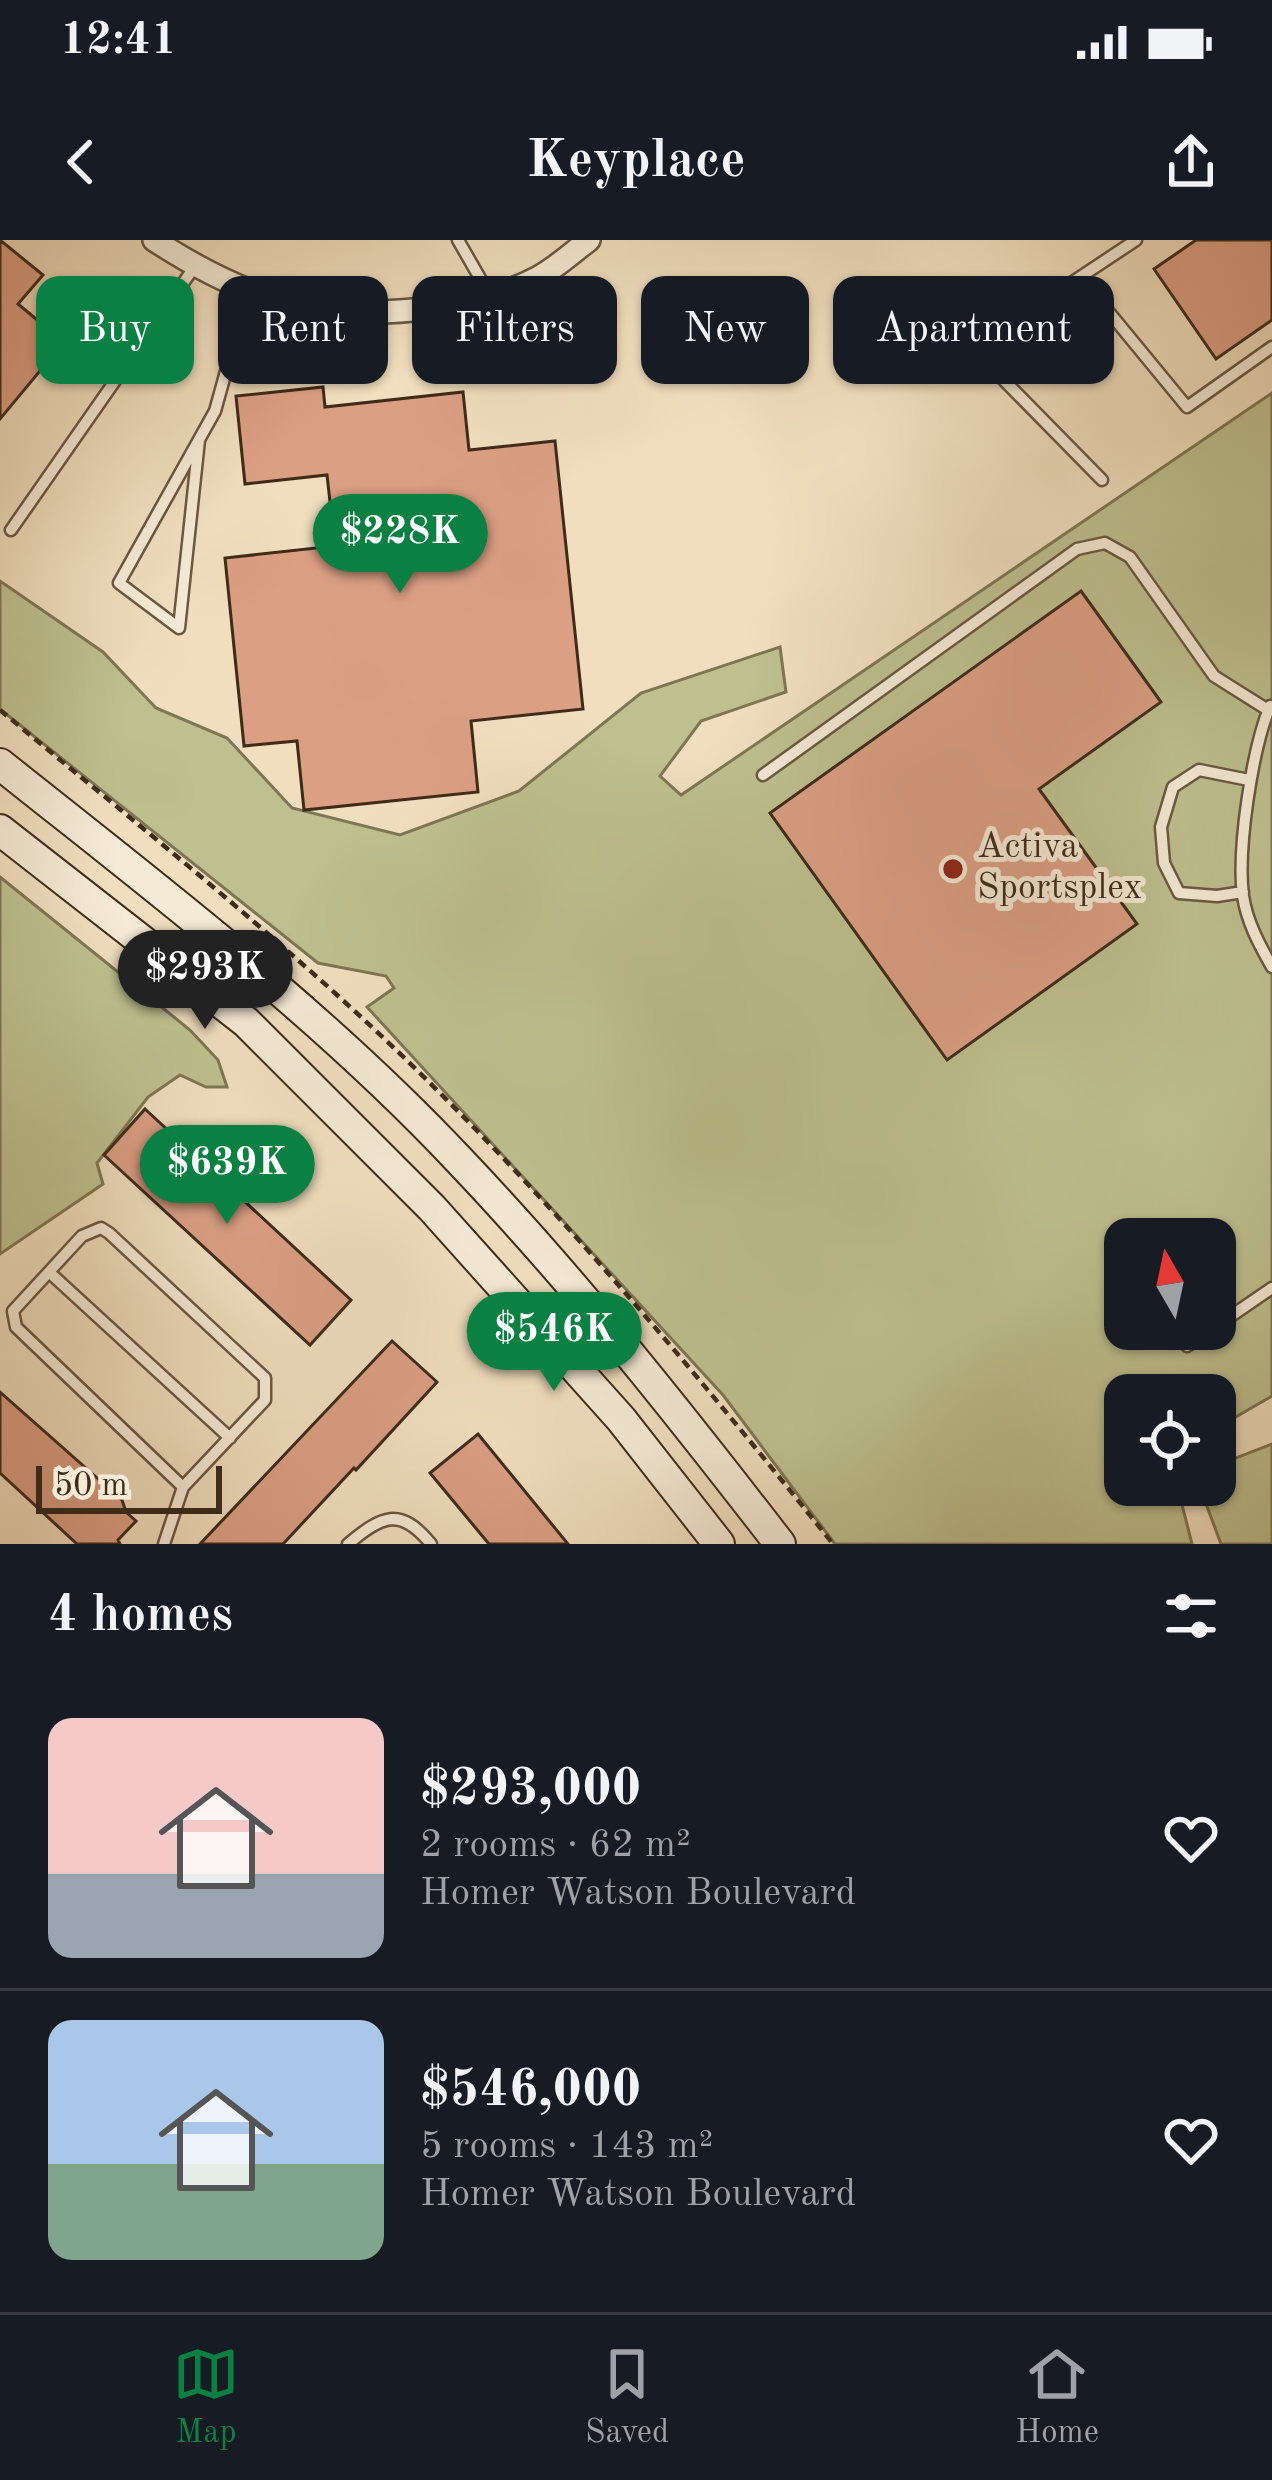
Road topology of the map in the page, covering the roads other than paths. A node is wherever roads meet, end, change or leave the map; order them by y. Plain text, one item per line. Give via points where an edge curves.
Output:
1 (154, 240) edge
2 (458, 240) edge
3 (590, 240) edge
4 (1136, 240) edge
5 (194, 266) junction
6 (479, 276) edge
7 (540, 276) edge
8 (1082, 276) edge
9 (218, 278) edge
10 (1114, 318) edge
11 (1272, 347) edge
12 (222, 384) edge
13 (1008, 384) edge
14 (199, 440) junction
15 (1102, 480) dead end
16 (11, 530) dead end
17 (1270, 707) edge
18 (0, 764) edge
19 (763, 775) dead end
20 (1249, 780) junction
21 (0, 830) edge
22 (1243, 892) junction
23 (1272, 967) edge
24 (49, 1272) junction
25 (1272, 1288) edge
26 (1236, 1313) edge
27 (230, 1438) junction
28 (183, 1487) junction
29 (164, 1544) edge
30 (349, 1544) edge
31 (431, 1544) edge
32 (719, 1544) edge
33 (780, 1544) edge

1 - 5 street
2 - 6 lane
3 - 7 street
4 - 8 lane
5 - 9 street
5 - 16 lane
10 - 11 lane via 1187,407
12 - 14 lane
13 - 15 lane
14 - 14 lane via 119,584 179,628 189,534
17 - 19 lane via 1214,676 1130,557 1105,543 1077,549
17 - 20 lane
18 - 33 main road via 266,976 459,1160 652,1378
20 - 22 lane
20 - 22 lane via 1199,770 1173,788 1160,827 1164,863 1179,893
21 - 32 main road via 246,1022 432,1208 621,1419
22 - 23 lane
24 - 27 lane
24 - 27 lane via 82,1236 109,1233 265,1378 265,1400
24 - 28 lane via 13,1311 16,1327
25 - 26 lane
27 - 28 lane
28 - 29 lane
30 - 31 lane via 388,1519 414,1524

